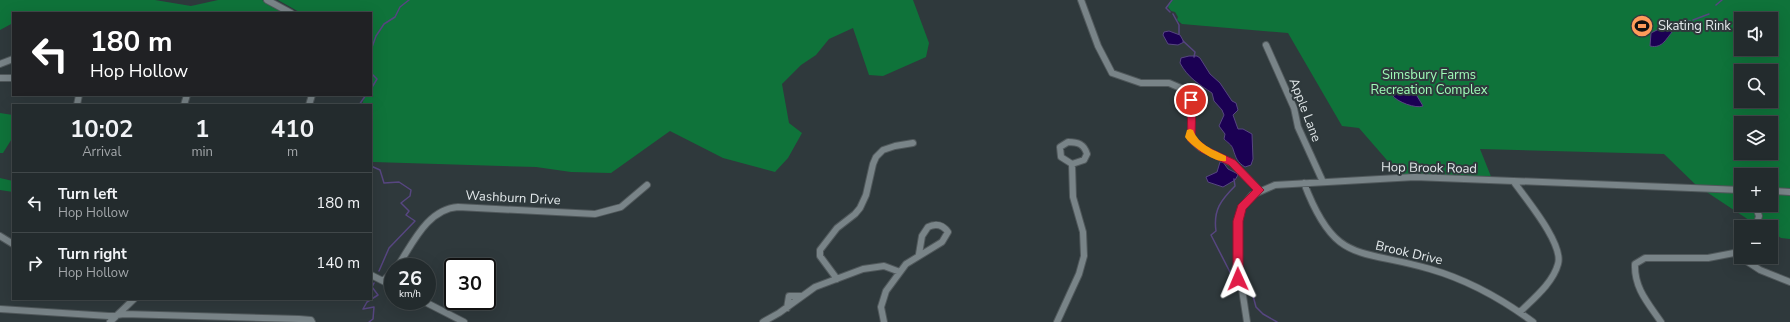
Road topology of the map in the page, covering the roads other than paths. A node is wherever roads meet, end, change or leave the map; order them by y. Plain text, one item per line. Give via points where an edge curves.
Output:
1 (267, 0) edge
2 (1081, 0) edge
3 (289, 12) edge
4 (1266, 46) dead end
5 (12, 59) edge
6 (0, 64) edge
7 (0, 78) edge
8 (12, 78) edge
9 (913, 143) dead end
10 (1072, 164) junction
11 (1323, 182) junction
12 (1514, 182) junction
13 (1304, 183) junction
14 (647, 184) dead end
15 (1259, 190) junction
16 (1734, 190) edge
17 (1778, 191) edge
18 (1790, 192) edge
19 (0, 236) edge
20 (12, 243) edge
21 (1734, 252) edge
22 (919, 254) junction
23 (402, 258) edge
24 (1751, 264) edge
25 (900, 272) junction
26 (372, 276) edge
27 (837, 279) junction
28 (383, 281) edge
29 (1790, 282) edge
30 (133, 300) edge
31 (436, 308) edge
32 (0, 309) edge
33 (1520, 312) junction
34 (117, 315) junction
35 (110, 322) edge
36 (312, 322) edge
37 (464, 322) edge
38 (763, 322) edge
39 (884, 322) edge
40 (1057, 322) edge
41 (1246, 322) edge
42 (1533, 322) edge
43 (1661, 322) edge

1 - 3 street
2 - 15 street via 1098,46 1112,73 1141,83 1169,83 1183,89 1191,100 1191,139 1204,149 1232,163
4 - 11 street, Apple Lane
5 - 6 street
7 - 8 street
9 - 27 street via 893,146 877,154 873,159 867,192 860,208 850,220 837,228 820,250 820,256
10 - 10 street via 1081,163 1087,154 1081,144 1068,142 1060,147 1059,154
10 - 40 street via 1073,197 1083,232 1084,256 1079,274
11 - 12 street, Hop Brook Road via 1415,177
11 - 13 street, Hop Brook Road
12 - 16 street, Hop Brook Road
12 - 33 street via 1551,236 1559,260 1558,266 1544,285
13 - 15 street, Hop Brook Road
13 - 33 street, Brook Drive via 1318,219 1351,250 1445,274 1473,285
14 - 23 street, Washburn Drive via 621,207 595,214 458,207 446,209 430,219
15 - 41 street via 1242,208 1238,221 1238,278
17 - 18 street
19 - 20 street
21 - 43 street via 1708,258 1645,258 1634,264 1635,283
22 - 22 street via 942,242 948,232 945,228 930,226 920,242
22 - 25 street
24 - 29 street
25 - 27 street via 875,266
25 - 39 street via 882,299
26 - 28 street
27 - 38 street via 815,287 801,296 789,296 787,308
30 - 34 street
31 - 37 street
32 - 34 street
33 - 42 street, Brook Drive
34 - 35 street
34 - 36 street via 299,319

